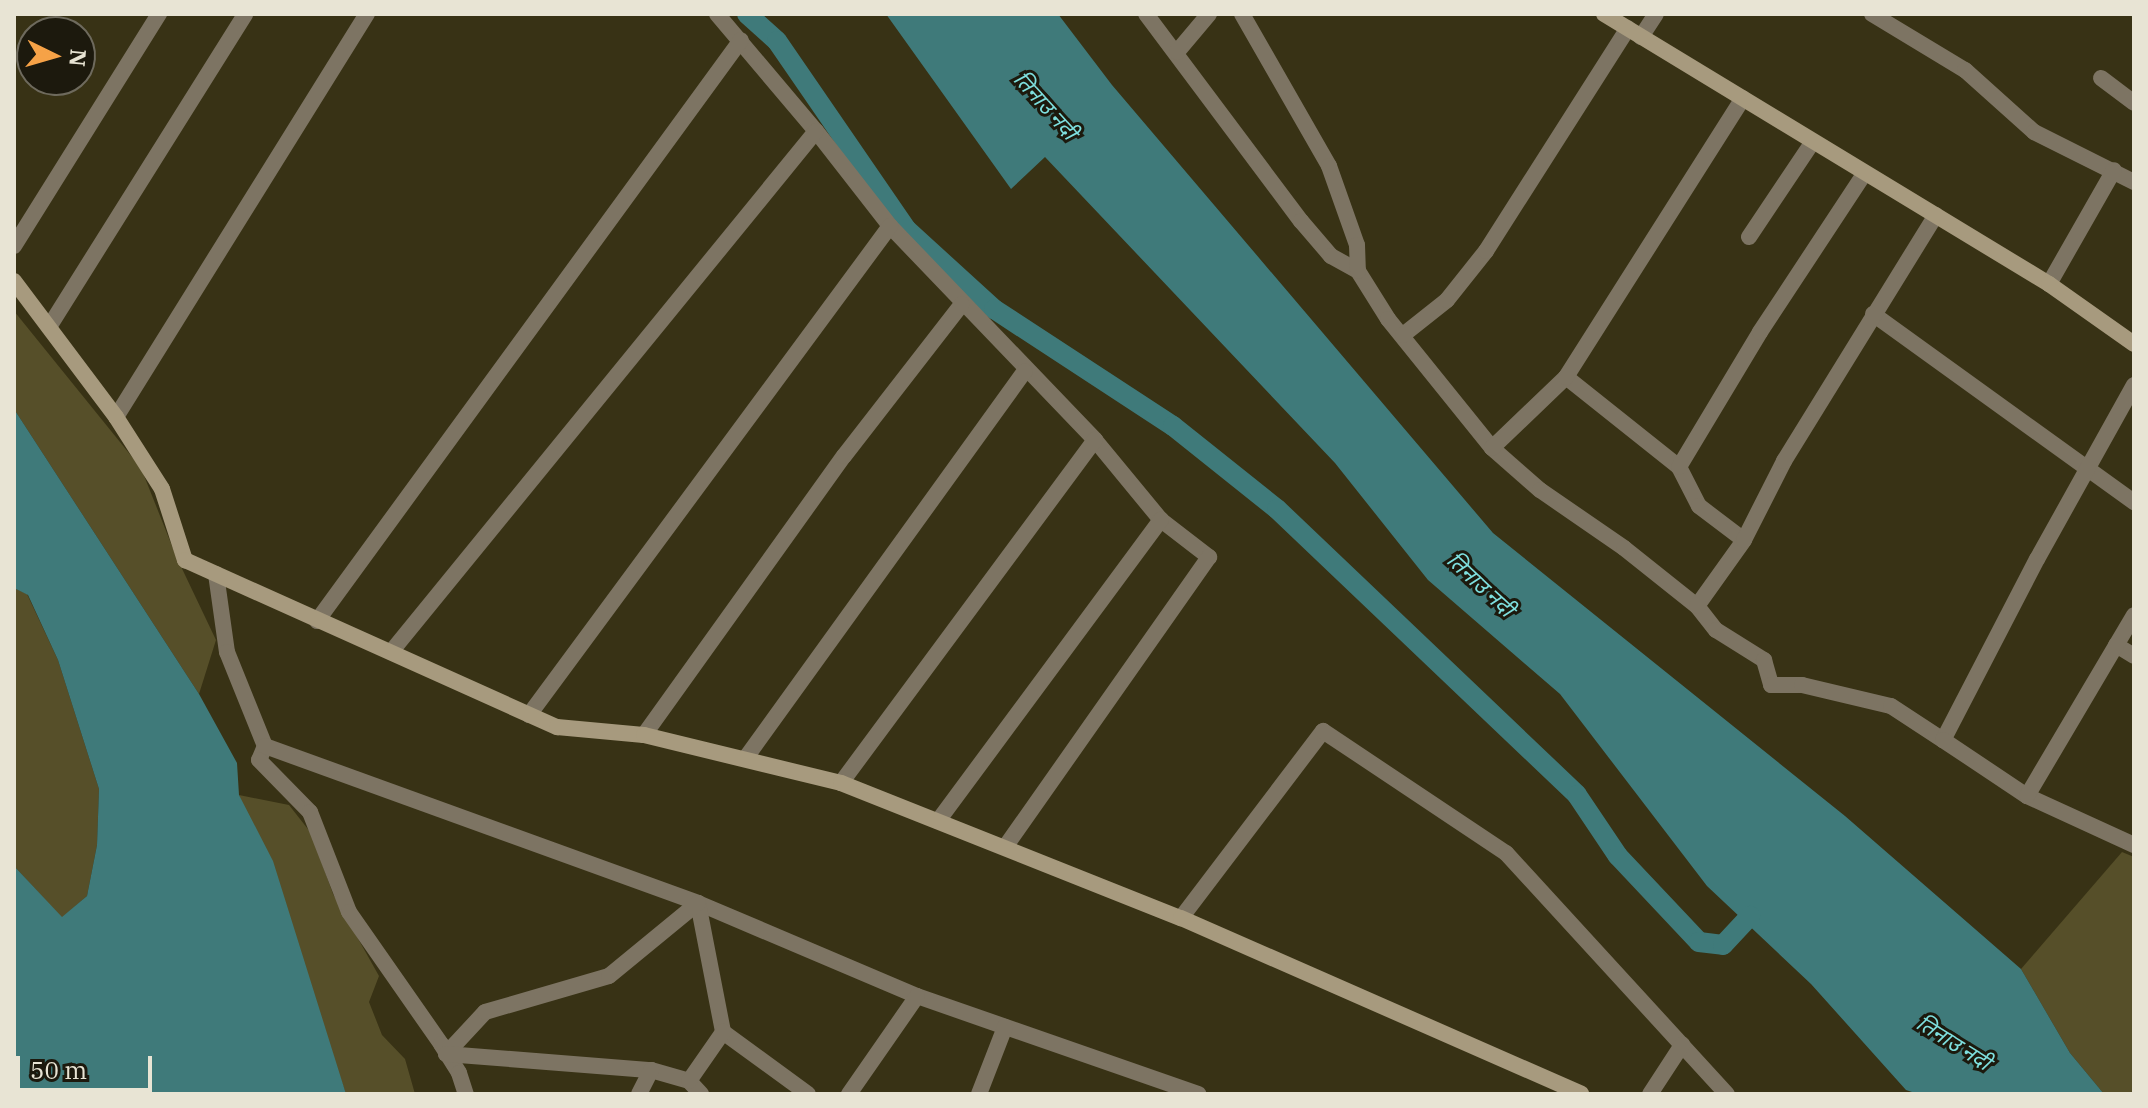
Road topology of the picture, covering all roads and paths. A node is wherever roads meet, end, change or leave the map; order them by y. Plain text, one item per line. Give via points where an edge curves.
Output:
1 (159, 14) edge
2 (245, 14) edge
3 (367, 14) edge
4 (717, 14) edge
5 (1146, 14) edge
6 (1209, 14) edge
7 (1242, 14) edge
8 (1604, 14) edge
9 (1656, 14) edge
10 (1872, 14) edge
11 (1635, 32) junction
12 (741, 40) junction
13 (1177, 52) junction
14 (2101, 78) dead end
15 (1743, 98) junction
16 (2134, 103) edge
17 (816, 131) junction
18 (1812, 143) junction
19 (2114, 170) junction
20 (1864, 174) junction
21 (2134, 182) edge
22 (1936, 215) junction
23 (890, 226) junction
24 (1749, 237) dead end
25 (14, 246) edge
26 (1358, 271) junction
27 (14, 281) edge
28 (2049, 284) junction
29 (962, 304) junction
30 (1874, 315) junction
31 (49, 327) junction
32 (1403, 335) junction
33 (2134, 344) edge
34 (1025, 371) junction
35 (1566, 377) junction
36 (2134, 385) edge
37 (116, 417) junction
38 (1095, 440) junction
39 (1492, 448) junction
40 (1679, 467) junction
41 (2089, 468) junction
42 (2134, 502) edge
43 (1161, 520) junction
44 (1744, 540) junction
45 (216, 574) junction
46 (1697, 606) junction
47 (2134, 615) edge
48 (317, 621) junction
49 (2116, 645) junction
50 (391, 652) junction
51 (2134, 656) edge
52 (529, 715) junction
53 (644, 735) junction
54 (1943, 740) junction
55 (265, 746) junction
56 (745, 759) junction
57 (841, 783) junction
58 (2027, 796) junction
59 (938, 821) junction
60 (2134, 845) edge
61 (1005, 847) junction
62 (698, 903) junction
63 (1181, 918) junction
64 (917, 996) junction
65 (1005, 1027) junction
66 (723, 1032) junction
67 (1682, 1045) junction
68 (446, 1054) junction
69 (651, 1070) junction
70 (689, 1081) junction
71 (1165, 1089) edge
72 (466, 1094) edge
73 (639, 1094) edge
74 (701, 1094) edge
75 (808, 1094) edge
76 (849, 1094) edge
77 (979, 1094) edge
78 (1198, 1094) edge
79 (1581, 1094) edge
80 (1650, 1094) edge
81 (1727, 1094) edge

1 - 25 street
2 - 31 street
3 - 37 street
4 - 12 street
5 - 13 street
6 - 13 street
7 - 26 street via 1329,166 1357,245
8 - 11 main road
9 - 11 street
10 - 19 street via 1965,70 2034,132
11 - 15 main road
11 - 32 street via 1486,251 1447,300
12 - 17 street
12 - 48 street
13 - 26 street via 1301,221 1331,256
14 - 16 street
15 - 18 main road
15 - 35 street
17 - 23 street
17 - 50 street
18 - 20 main road
18 - 24 street
19 - 21 street
19 - 28 street
20 - 22 main road
20 - 40 street
22 - 28 main road
22 - 30 street
23 - 29 street
23 - 52 street
26 - 32 street
27 - 31 main road
28 - 33 main road
29 - 34 street
29 - 53 street via 844,456
30 - 41 street
30 - 44 street via 1784,461
31 - 37 main road
32 - 39 street
34 - 38 street
34 - 56 street
35 - 39 street
35 - 40 street
36 - 41 street
37 - 45 main road via 162,489 185,560
38 - 43 street
38 - 57 street
39 - 46 street
40 - 44 street via 1699,506
41 - 42 street
41 - 54 street
43 - 59 street
43 - 61 street via 1209,557
44 - 46 street
45 - 48 main road
45 - 55 street via 227,652
46 - 54 street via 1716,630 1764,660 1771,685 1802,685 1891,706
47 - 49 street
48 - 50 main road
49 - 51 street
49 - 58 street
50 - 52 main road
52 - 53 main road via 557,727
53 - 56 main road
54 - 58 street
55 - 62 street
55 - 68 street via 259,760 310,812 349,912
56 - 57 main road
57 - 59 main road
58 - 60 street
59 - 61 main road
61 - 63 main road
62 - 64 street
62 - 66 street
62 - 68 street via 609,976 485,1012
63 - 67 street via 1323,731 1506,853
63 - 79 main road
64 - 65 street
64 - 76 street
65 - 71 street
65 - 77 street
66 - 70 street
66 - 75 street
67 - 80 street
67 - 81 street
68 - 69 street
68 - 72 street
69 - 70 street
69 - 73 street
70 - 74 street
71 - 78 street

